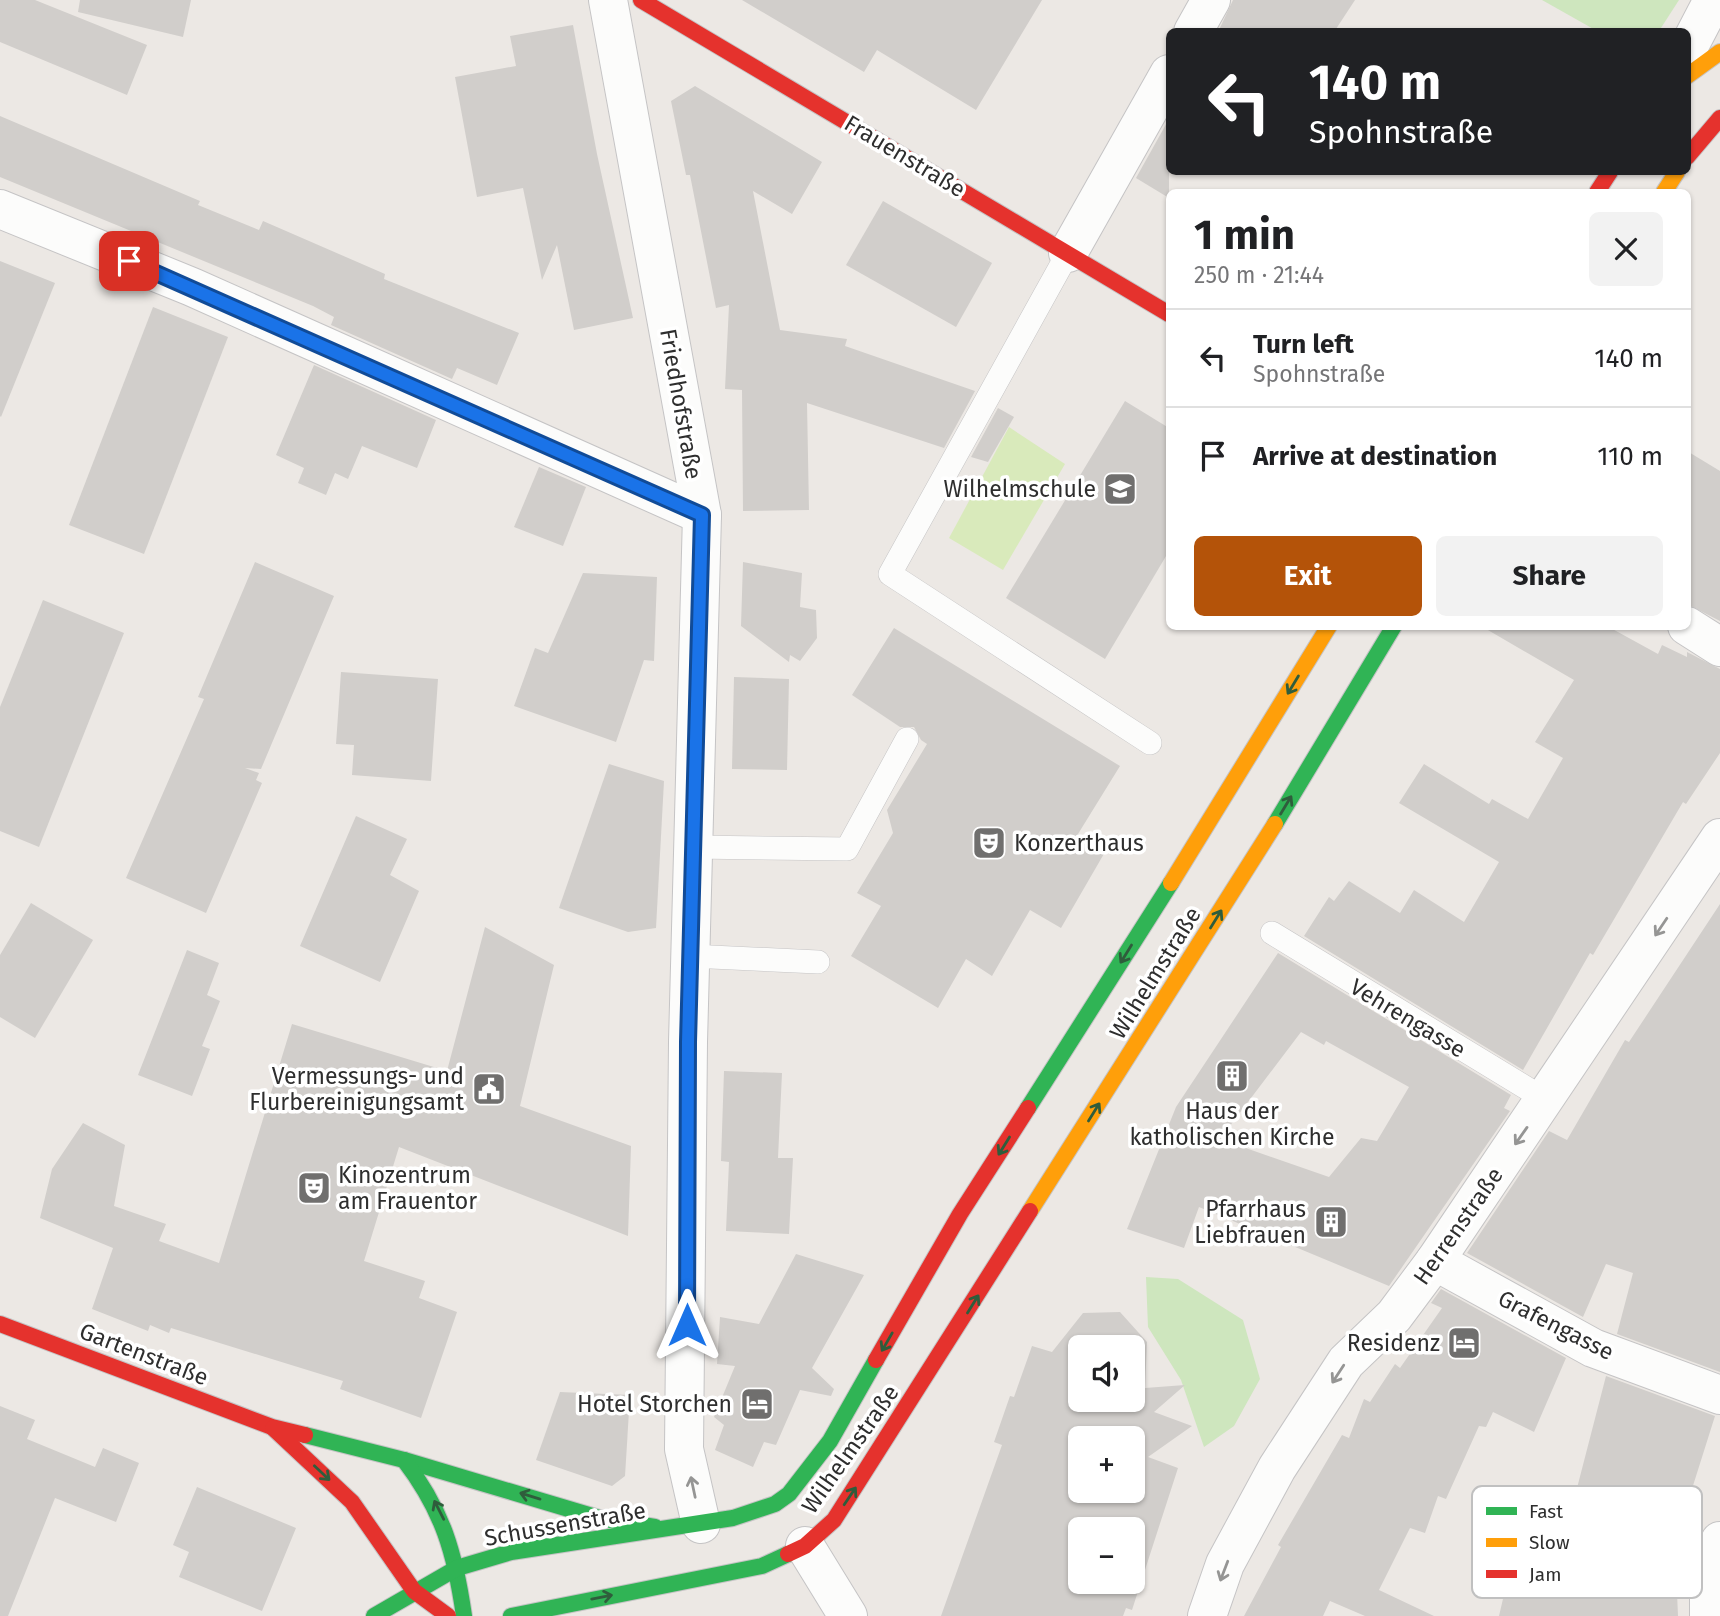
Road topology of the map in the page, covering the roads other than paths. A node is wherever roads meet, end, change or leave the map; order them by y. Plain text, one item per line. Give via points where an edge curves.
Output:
1 (608, 0) edge
2 (641, 0) edge
3 (1211, 0) edge
4 (1713, 0) edge
5 (1195, 28) edge
6 (1691, 42) edge
7 (1720, 52) edge
8 (1691, 73) edge
9 (1166, 79) edge
10 (1720, 118) edge
11 (1691, 152) edge
12 (0, 209) edge
13 (1069, 253) junction
14 (1166, 312) edge
15 (702, 515) junction
16 (1691, 629) edge
17 (1327, 630) edge
18 (1392, 630) edge
19 (1720, 647) edge
20 (906, 739) dead end
21 (1150, 743) dead end
22 (1720, 838) edge
23 (693, 847) junction
24 (1710, 878) edge
25 (1272, 933) dead end
26 (690, 956) junction
27 (818, 962) dead end
28 (1546, 1100) junction
29 (1435, 1261) junction
30 (0, 1324) edge
31 (1720, 1395) edge
32 (272, 1427) junction
33 (404, 1460) junction
34 (779, 1510) joint
35 (684, 1527) junction
36 (802, 1541) junction
37 (1720, 1541) edge
38 (457, 1568) junction
39 (414, 1591) junction
40 (374, 1616) edge
41 (448, 1616) edge
42 (464, 1616) edge
43 (511, 1616) edge
44 (848, 1616) edge
45 (1207, 1616) edge
46 (1709, 1616) edge

1 - 15 street, Friedhofstraße
2 - 13 main road, Frauenstraße
3 - 5 street
4 - 6 street
7 - 8 main road
9 - 13 street
10 - 11 main road
12 - 15 street via 191,287
13 - 14 main road, Frauenstraße
13 - 21 lane via 890,574
15 - 23 street, Friedhofstraße
16 - 19 street
17 -> 34 main road, Wilhelmstraße via 961,1214 830,1441
36 -> 18 main road, Wilhelmstraße via 834,1520 867,1471 1251,864
20 - 23 lane via 847,849
22 - 24 street, Herrenstraße
23 - 26 street, Friedhofstraße
24 -> 28 street, Herrenstraße
25 - 28 lane, Vehrengasse
26 - 27 lane
35 -> 26 street, Friedhofstraße
28 -> 29 street, Herrenstraße
29 - 31 street, Grafengasse via 1593,1348
29 -> 45 street, Herrenstraße via 1394,1315 1346,1362 1277,1468 1225,1564
30 - 32 main road, Gartenstraße
32 - 33 main road, Gartenstraße
32 -> 39 main road, Gartenstraße via 352,1502
35 -> 33 main road, Gartenstraße via 599,1518
38 -> 33 main road via 443,1515
34 - 35 main road, Schussenstraße
35 - 38 main road, Schussenstraße via 511,1552
43 -> 36 main road via 762,1566
36 - 44 street
37 - 46 street
38 - 39 main road, Schussenstraße
38 - 42 main road
39 - 40 main road, Schussenstraße
39 - 41 main road, Gartenstraße

